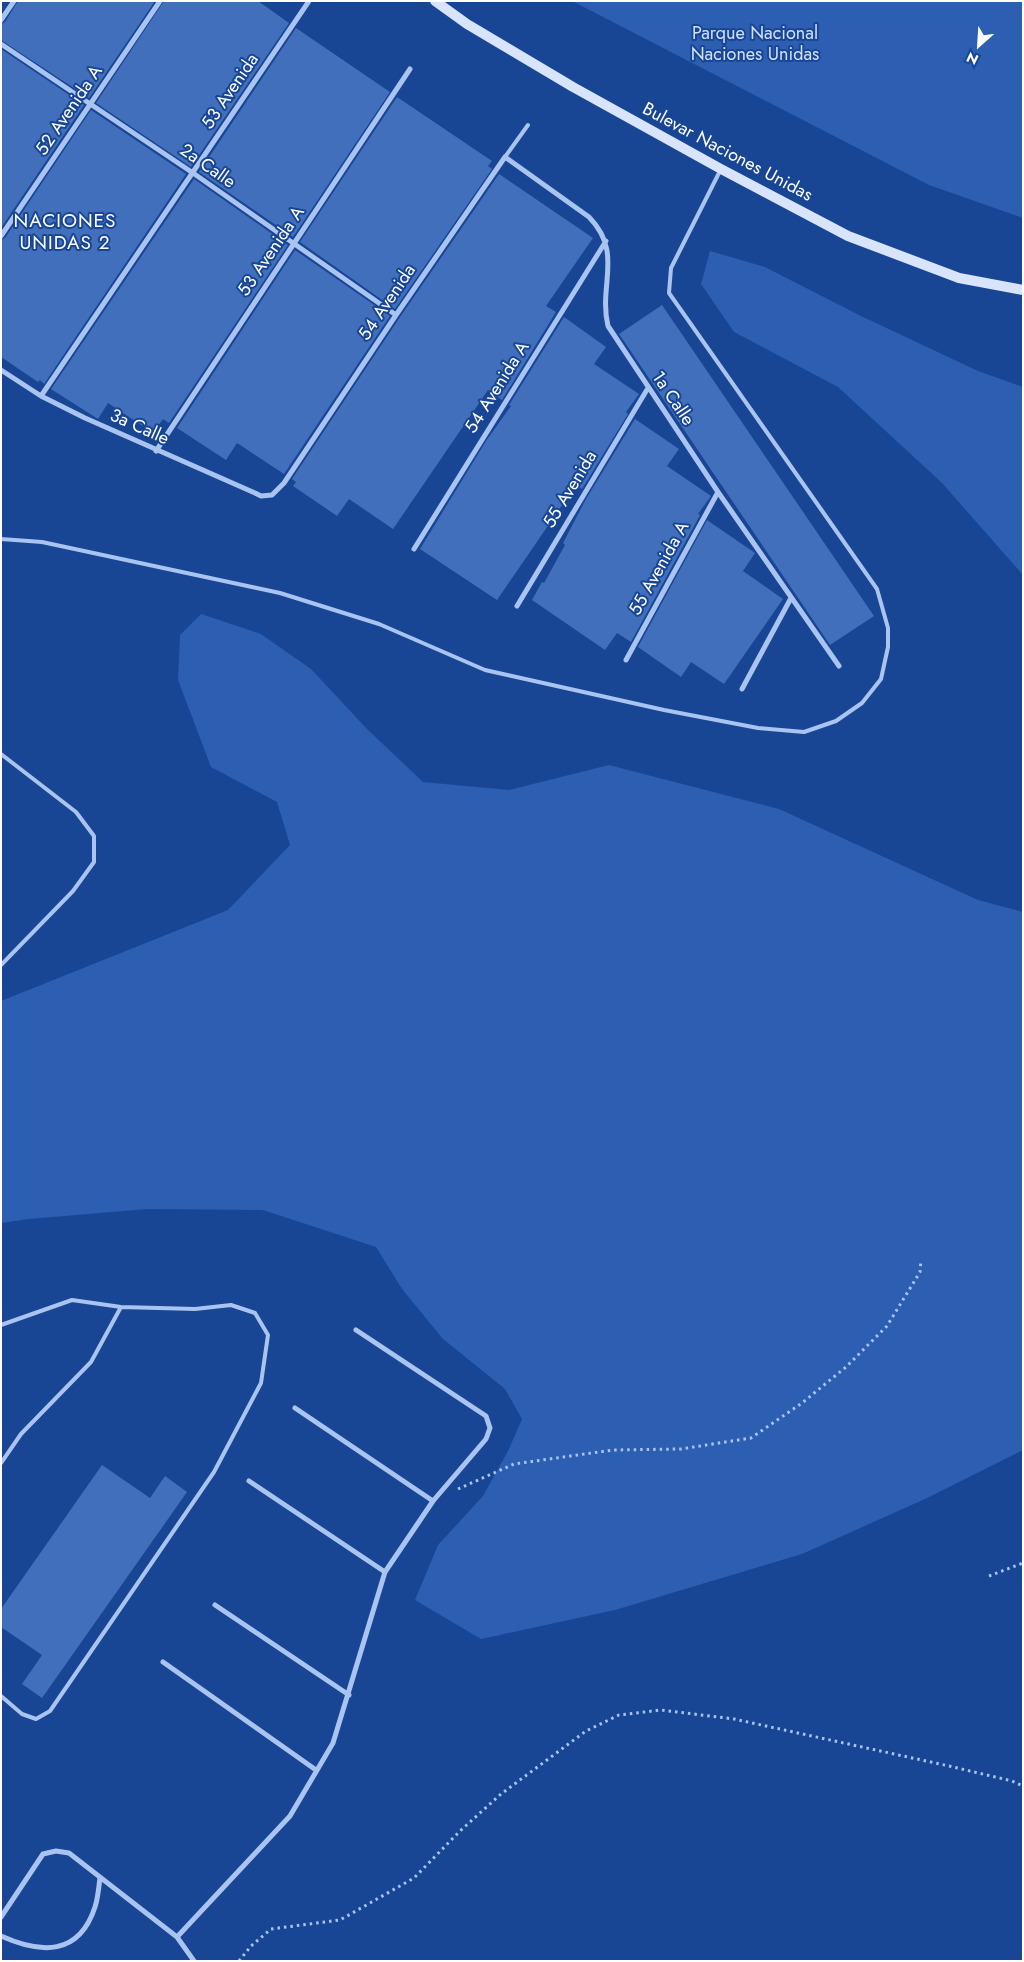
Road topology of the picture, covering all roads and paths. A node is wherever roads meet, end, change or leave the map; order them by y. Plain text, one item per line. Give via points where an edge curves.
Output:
1 (14, 1) edge
2 (160, 1) edge
3 (309, 1) edge
4 (435, 1) edge
5 (1, 20) edge
6 (1, 44) edge
7 (410, 69) dead end
8 (92, 104) junction
9 (528, 126) dead end
10 (505, 157) junction
11 (721, 169) junction
12 (193, 174) junction
13 (1, 236) edge
14 (606, 241) junction
15 (295, 244) junction
16 (1023, 290) edge
17 (396, 314) junction
18 (1, 370) edge
19 (648, 388) junction
20 (41, 396) junction
21 (156, 451) junction
22 (718, 492) junction
23 (272, 495) joint
24 (1, 539) edge
25 (414, 549) dead end
26 (791, 598) junction
27 (517, 606) dead end
28 (626, 660) dead end
29 (839, 666) dead end
30 (742, 689) dead end
31 (1, 754) edge
32 (1, 965) edge
33 (921, 1260) dead end
34 (121, 1306) junction
35 (1, 1324) edge
36 (356, 1330) dead end
37 (295, 1408) dead end
38 (1, 1463) edge
39 (249, 1481) dead end
40 (456, 1490) dead end
41 (433, 1501) junction
42 (1023, 1563) edge
43 (385, 1572) junction
44 (989, 1576) dead end
45 (215, 1605) dead end
46 (163, 1662) dead end
47 (349, 1695) junction
48 (1, 1696) edge
49 (316, 1770) junction
50 (1023, 1786) edge
51 (100, 1877) junction
52 (1, 1917) edge
53 (1, 1936) edge
54 (177, 1937) junction
55 (194, 1961) edge
56 (239, 1961) edge

1 - 5 street
2 - 8 street, 52 Avenida A
3 - 12 street, 53 Avenida
4 - 11 main road, Bulevar Naciones Unidas via 467,24 573,87
6 - 8 street, 2a Calle
7 - 15 street, 53 Avenida A
8 - 12 street, 2a Calle
8 - 13 street, 52 Avenida A
9 - 10 lane, 54 Avenida
10 - 14 street, 1a Calle via 589,217
10 - 17 street, 54 Avenida
11 - 16 main road, Bulevar Naciones Unidas via 848,236 960,278
11 - 24 lane via 671,268 669,293 877,589 888,628 888,647 881,679 862,703 836,721 804,732 758,728 628,702 485,670 379,624 280,593 42,542
12 - 15 street, 2a Calle
12 - 20 street, 53 Avenida
14 - 19 street, 1a Calle via 608,326
14 - 25 street, 54 Avenida A
15 - 17 street, 2a Calle
15 - 21 street, 53 Avenida A
17 - 23 street, 54 Avenida via 284,483
18 - 20 street, 3a Calle
19 - 22 street, 1a Calle
19 - 27 street, 55 Avenida
20 - 21 street, 3a Calle
21 - 23 street, 3a Calle via 261,496
22 - 26 street, 1a Calle
22 - 28 street, 55 Avenida A
26 - 29 street, 1a Calle
26 - 30 street
31 - 32 lane via 76,812 94,836 94,862 73,892
33 - 40 path via 920,1272 887,1326 846,1367 751,1438 681,1449 612,1450 514,1464
34 - 35 lane via 72,1300
34 - 38 lane via 91,1362 21,1434
34 - 48 lane via 195,1309 231,1305 255,1313 268,1335 261,1383 214,1472 50,1712 36,1719 22,1714
36 - 41 street via 486,1416 490,1428 486,1439
37 - 41 street
39 - 43 street
41 - 43 street
42 - 44 path
43 - 47 street
45 - 47 street
46 - 49 street
47 - 49 street via 333,1743
49 - 54 street via 290,1816
50 - 56 path via 949,1766 734,1719 661,1710 619,1716 586,1730 501,1794 414,1878 340,1920 271,1929
51 - 52 street via 69,1853 43,1854
51 - 53 street via 95,1906 88,1924 76,1939 61,1947 43,1948 22,1945
51 - 54 street
54 - 55 street

